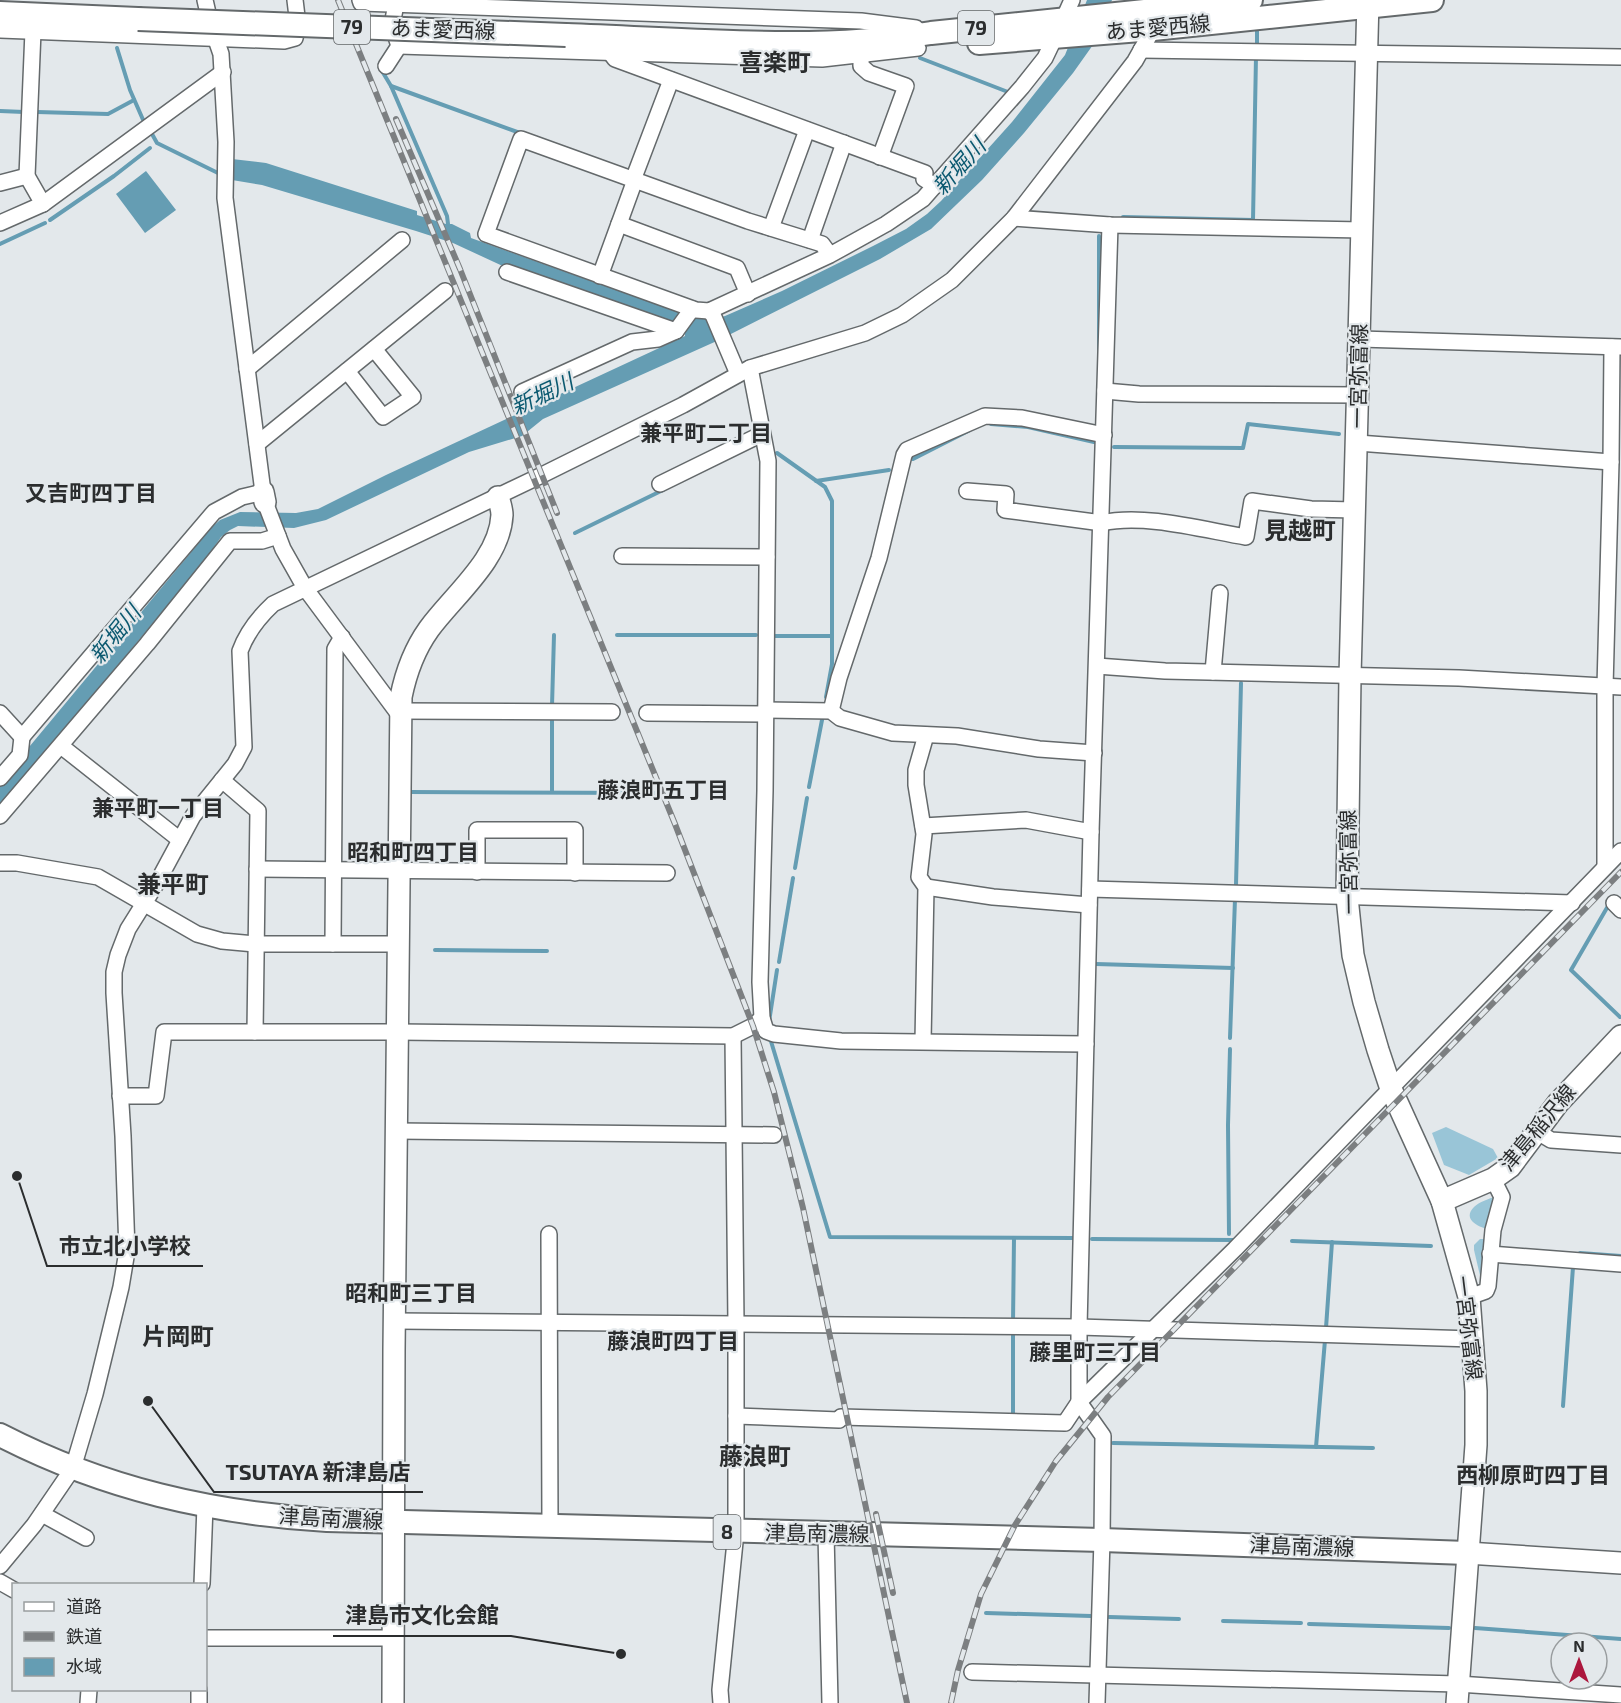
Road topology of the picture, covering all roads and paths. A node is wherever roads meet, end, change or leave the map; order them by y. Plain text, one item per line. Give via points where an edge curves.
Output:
1 (206, 0) edge
2 (295, 0) edge
3 (360, 0) edge
4 (698, 0) edge
5 (1251, 0) edge
6 (1432, 0) edge
7 (396, 4) junction
8 (1367, 4) edge
9 (480, 7) junction
10 (0, 13) edge
11 (1158, 13) edge
12 (692, 16) junction
13 (1064, 17) edge
14 (0, 30) edge
15 (33, 31) junction
16 (216, 39) junction
17 (924, 41) junction
18 (399, 46) junction
19 (480, 48) junction
20 (1141, 50) junction
21 (610, 52) junction
22 (1366, 52) junction
23 (677, 55) junction
24 (861, 55) junction
25 (1621, 57) edge
26 (386, 66) dead end
27 (223, 72) junction
28 (669, 79) junction
29 (807, 130) junction
30 (844, 144) junction
31 (880, 157) junction
32 (27, 176) junction
33 (634, 180) junction
34 (0, 183) edge
35 (935, 186) junction
36 (43, 204) junction
37 (1014, 218) junction
38 (0, 223) edge
39 (619, 224) junction
40 (1110, 225) junction
41 (771, 228) junction
42 (1363, 230) junction
43 (402, 240) dead end
44 (810, 240) junction
45 (830, 255) junction
46 (507, 272) dead end
47 (600, 276) junction
48 (445, 291) dead end
49 (748, 294) junction
50 (691, 311) junction
51 (711, 313) junction
52 (676, 331) junction
53 (1360, 339) junction
54 (1617, 347) edge
55 (374, 349) junction
56 (247, 369) junction
57 (347, 371) junction
58 (744, 371) junction
59 (1106, 391) junction
60 (522, 392) dead end
61 (1359, 395) junction
62 (762, 434) junction
63 (1104, 435) junction
64 (1358, 443) junction
65 (257, 444) junction
66 (1611, 462) junction
67 (660, 484) dead end
68 (967, 491) dead end
69 (264, 497) junction
70 (498, 497) junction
71 (1355, 510) junction
72 (1102, 523) junction
73 (276, 533) junction
74 (621, 556) dead end
75 (767, 557) junction
76 (305, 588) junction
77 (1220, 593) dead end
78 (342, 637) junction
79 (1097, 666) junction
80 (1213, 672) junction
81 (1350, 676) junction
82 (1605, 687) junction
83 (1621, 687) edge
84 (831, 711) junction
85 (612, 712) dead end
86 (766, 712) junction
87 (0, 713) edge
88 (647, 713) dead end
89 (400, 714) junction
90 (926, 735) junction
91 (22, 737) junction
92 (61, 746) junction
93 (1094, 753) junction
94 (0, 778) edge
95 (222, 780) junction
96 (0, 816) edge
97 (923, 826) junction
98 (1091, 832) junction
99 (180, 840) junction
100 (1621, 851) edge
101 (0, 863) edge
102 (1605, 867) junction
103 (257, 869) junction
104 (334, 871) junction
105 (399, 871) junction
106 (477, 872) junction
107 (575, 873) junction
108 (667, 873) dead end
109 (926, 887) junction
110 (1090, 889) junction
111 (1347, 897) junction
112 (1572, 903) junction
113 (144, 904) junction
114 (1089, 905) junction
115 (255, 944) junction
116 (333, 944) junction
117 (399, 944) junction
118 (762, 1018) junction
119 (255, 1032) junction
120 (398, 1032) junction
121 (733, 1036) junction
122 (1621, 1036) edge
123 (923, 1041) junction
124 (1086, 1044) junction
125 (1391, 1089) junction
126 (120, 1096) junction
127 (397, 1131) junction
128 (1536, 1131) junction
129 (734, 1135) junction
130 (774, 1135) dead end
131 (1621, 1145) edge
132 (1493, 1179) junction
133 (1442, 1201) junction
134 (549, 1234) dead end
135 (1490, 1254) junction
136 (1621, 1264) edge
137 (1469, 1297) junction
138 (396, 1321) junction
139 (549, 1323) junction
140 (736, 1324) junction
141 (1079, 1327) junction
142 (1154, 1330) junction
143 (1473, 1340) junction
144 (1079, 1402) junction
145 (736, 1416) junction
146 (0, 1435) edge
147 (73, 1468) junction
148 (205, 1506) junction
149 (42, 1514) junction
150 (394, 1522) junction
151 (550, 1526) junction
152 (736, 1532) junction
153 (826, 1534) junction
154 (86, 1538) dead end
155 (1102, 1540) junction
156 (1467, 1553) junction
157 (2, 1559) edge
158 (1621, 1563) edge
159 (202, 1583) edge
160 (207, 1638) edge
161 (394, 1638) junction
162 (972, 1672) dead end
163 (1097, 1675) junction
164 (1457, 1694) edge
165 (1621, 1695) edge
166 (393, 1703) edge
167 (721, 1703) edge
168 (830, 1703) edge
169 (1097, 1703) edge

1 - 16 street
2 - 16 street via 295,38
3 - 7 street
4 - 12 street
5 - 11 main road, あま愛西線 / 79
6 - 8 main road, あま愛西線 / 79
7 - 9 street
7 - 18 street via 392,25
8 - 11 main road, あま愛西線 / 79
8 - 22 main road, 一宮弥富線
9 - 12 street
9 - 19 street
10 - 17 main road, あま愛西線 / 79, bridge via 801,44
11 - 13 main road, あま愛西線 / 79 via 1106,24
11 - 20 street
12 - 17 street via 861,21 917,28
13 - 17 main road, あま愛西線 / 79
13 - 35 street via 1045,58
14 - 15 street
15 - 16 street
15 - 32 street
16 - 27 street
17 - 24 street
18 - 19 street
18 - 26 street
19 - 21 street
20 - 22 street
20 - 37 street
21 - 23 street
21 - 28 street via 615,59
22 - 25 street
22 - 42 main road, 一宮弥富線
23 - 24 street via 822,59
23 - 28 street
24 - 31 street via 861,66 869,73 906,86
27 - 36 street
27 - 56 street via 225,198
28 - 29 street
28 - 33 street
29 - 30 street
29 - 41 street
30 - 31 street
30 - 44 street
31 - 35 street via 925,173 924,179
32 - 34 street
32 - 36 street
33 - 39 street
33 - 41 street
33 - 47 street via 521,139 486,234
35 - 45 street via 886,224
36 - 38 street
37 - 40 street
37 - 58 street via 952,280 902,315 865,333
39 - 47 street
39 - 49 street via 737,268
40 - 42 street
40 - 59 street
41 - 44 street
42 - 53 main road, 一宮弥富線
43 - 56 street
44 - 45 street via 822,244
45 - 49 street
46 - 52 street
47 - 50 street
48 - 55 street
49 - 51 street
50 - 51 street
50 - 52 street
51 - 58 street via 726,346
52 - 60 street via 658,339 632,342
53 - 54 street
53 - 61 main road, 一宮弥富線
54 - 66 street
55 - 57 street
55 - 57 street via 413,397 383,417
56 - 65 street
57 - 65 street
58 - 62 street
58 - 70 street
59 - 61 street
59 - 63 street
61 - 64 main road, 一宮弥富線
62 - 67 street
62 - 75 street via 768,461
63 - 72 street
63 - 84 street via 1022,418 985,416 907,450 879,558
64 - 66 street
64 - 71 main road, 一宮弥富線
65 - 69 street
66 - 82 street
68 - 72 street via 1006,494 1005,510
69 - 73 street
69 - 91 street via 242,497 214,512
70 - 76 street
70 - 89 main road via 502,513 499,536 490,554 416,650 405,678
71 - 72 street via 1252,501 1246,537 1150,521 1116,519
71 - 81 main road, 一宮弥富線
72 - 79 street
73 - 76 street
73 - 92 street via 262,541 230,541
74 - 75 street
75 - 86 street
76 - 78 street
76 - 95 street via 273,604 245,638 240,651 244,747
77 - 80 street
78 - 89 street
78 - 104 street via 335,649
79 - 80 street
79 - 93 street
80 - 81 street
81 - 82 street
81 - 111 main road, 一宮弥富線
82 - 83 street
82 - 102 street
84 - 86 street
84 - 90 street via 840,718 892,733
85 - 89 street
86 - 88 street
86 - 118 street
87 - 91 street
89 - 105 main road
90 - 93 street
90 - 97 street via 916,770
91 - 94 street via 20,755
92 - 96 street
92 - 99 street
93 - 98 street
95 - 99 street via 193,816
95 - 103 street via 258,812
97 - 98 street via 1026,820
97 - 109 street via 919,877
98 - 110 street
99 - 113 street
100 - 102 street
101 - 113 street via 89,874
102 - 112 street
103 - 104 street
103 - 115 street
104 - 105 street
104 - 116 street
105 - 106 street
105 - 117 main road
106 - 107 street
106 - 107 street via 477,830 575,830
107 - 108 street
109 - 114 street
109 - 123 street
110 - 111 street
110 - 114 street
111 - 112 street
111 - 125 main road, 一宮弥富線 via 1353,955
112 - 125 street
113 - 115 street via 197,934
113 - 126 street via 128,929 114,972
114 - 124 street
115 - 116 street
115 - 119 street
116 - 117 street
117 - 120 main road
118 - 121 street
118 - 123 street via 766,1031 774,1034 841,1041
119 - 120 street
119 - 126 street via 164,1032 156,1096
120 - 121 street
120 - 127 main road
121 - 129 street
122 - 128 main road, 津島稲沢線 via 1557,1103
123 - 124 street
124 - 141 street
125 - 133 main road, 一宮弥富線
125 - 142 street
126 - 147 street via 127,1251 111,1330
127 - 129 street
127 - 138 main road
128 - 131 street via 1551,1140
128 - 132 main road, 津島稲沢線 via 1510,1167
129 - 130 street
129 - 140 street
132 - 133 main road, 津島稲沢線
132 - 135 street via 1502,1197
133 - 137 main road, 一宮弥富線
134 - 139 street
135 - 136 street
135 - 137 street via 1486,1291
137 - 143 main road, 一宮弥富線
138 - 139 street
138 - 150 main road
139 - 140 street
139 - 151 street
140 - 141 street
140 - 145 street
141 - 142 street
141 - 144 street
142 - 143 street
142 - 144 street
143 - 156 main road, 一宮弥富線 via 1476,1445
144 - 145 street via 1065,1423
144 - 155 street via 1103,1436
145 - 152 street
146 - 147 main road, 津島南濃線 / 8
147 - 148 main road, 津島南濃線 / 8 via 146,1493
147 - 149 street
148 - 150 main road, 津島南濃線 / 8 via 268,1516
148 - 159 street
149 - 154 street
149 - 157 street
150 - 151 main road, 津島南濃線 / 8
150 - 161 main road
151 - 152 main road, 津島南濃線 / 8
152 - 153 main road, 津島南濃線 / 8
152 - 167 street
153 - 155 main road, 津島南濃線 / 8
153 - 168 street
155 - 156 main road, 津島南濃線 / 8
155 - 163 street
156 - 158 main road
156 - 164 main road, 一宮弥富線
160 - 161 street
161 - 166 main road
162 - 163 street
163 - 164 street
163 - 169 street
164 - 165 street

